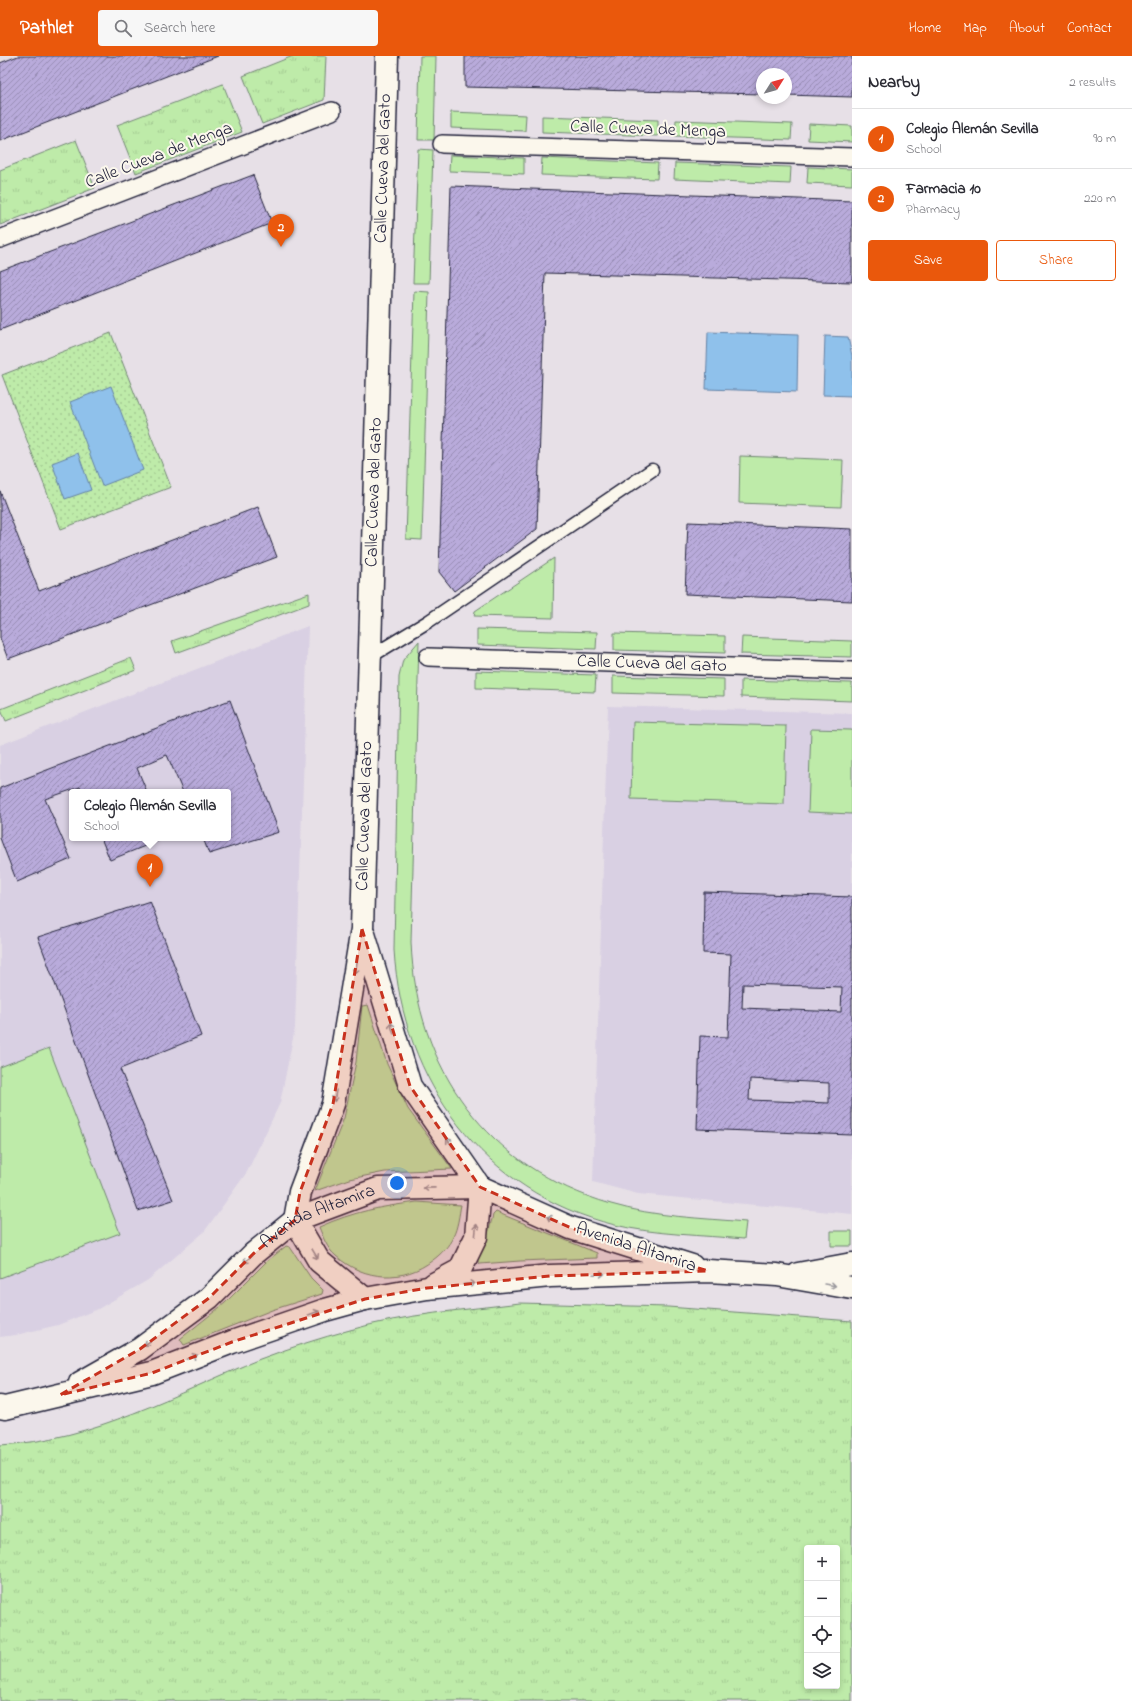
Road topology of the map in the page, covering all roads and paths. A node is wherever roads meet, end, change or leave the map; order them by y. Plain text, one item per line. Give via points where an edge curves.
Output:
1 (387, 56) edge
2 (332, 111) dead end
3 (442, 144) dead end
4 (852, 157) edge
5 (0, 239) edge
6 (652, 470) dead end
7 (370, 657) junction
8 (428, 657) dead end
9 (852, 671) edge
10 (362, 929) junction
11 (480, 1187) junction
12 (295, 1220) junction
13 (852, 1264) edge
14 (708, 1271) junction
15 (781, 1277) junction
16 (427, 1288) junction
17 (852, 1288) edge
18 (365, 1299) junction
19 (60, 1395) junction
20 (0, 1407) edge

1 - 7 street, Calle Cueva del Gato
2 - 5 street, Calle Cueva de Menga
3 - 4 street, Calle Cueva de Menga
6 - 7 lane via 429,621
7 - 10 street, Calle Cueva del Gato
8 - 9 street, Calle Cueva del Gato
11 -> 10 street via 410,1086
10 -> 12 street via 333,1104 300,1192
11 -> 12 street, Avenida Altamira via 378,1189
14 -> 11 street, Avenida Altamira via 571,1228
16 -> 11 street via 460,1270 476,1237
12 -> 18 street via 319,1261
12 -> 19 street, Avenida Altamira via 253,1254 209,1298 140,1349
13 - 15 street, Avenida Altamira
14 - 15 street, Avenida Altamira
16 -> 14 street, Avenida Altamira via 550,1276
15 -> 17 street, Avenida Altamira
16 - 18 street, Avenida Altamira
19 -> 18 street, Avenida Altamira via 152,1373 246,1337
19 - 20 street, Avenida Altamira via 6,1408

